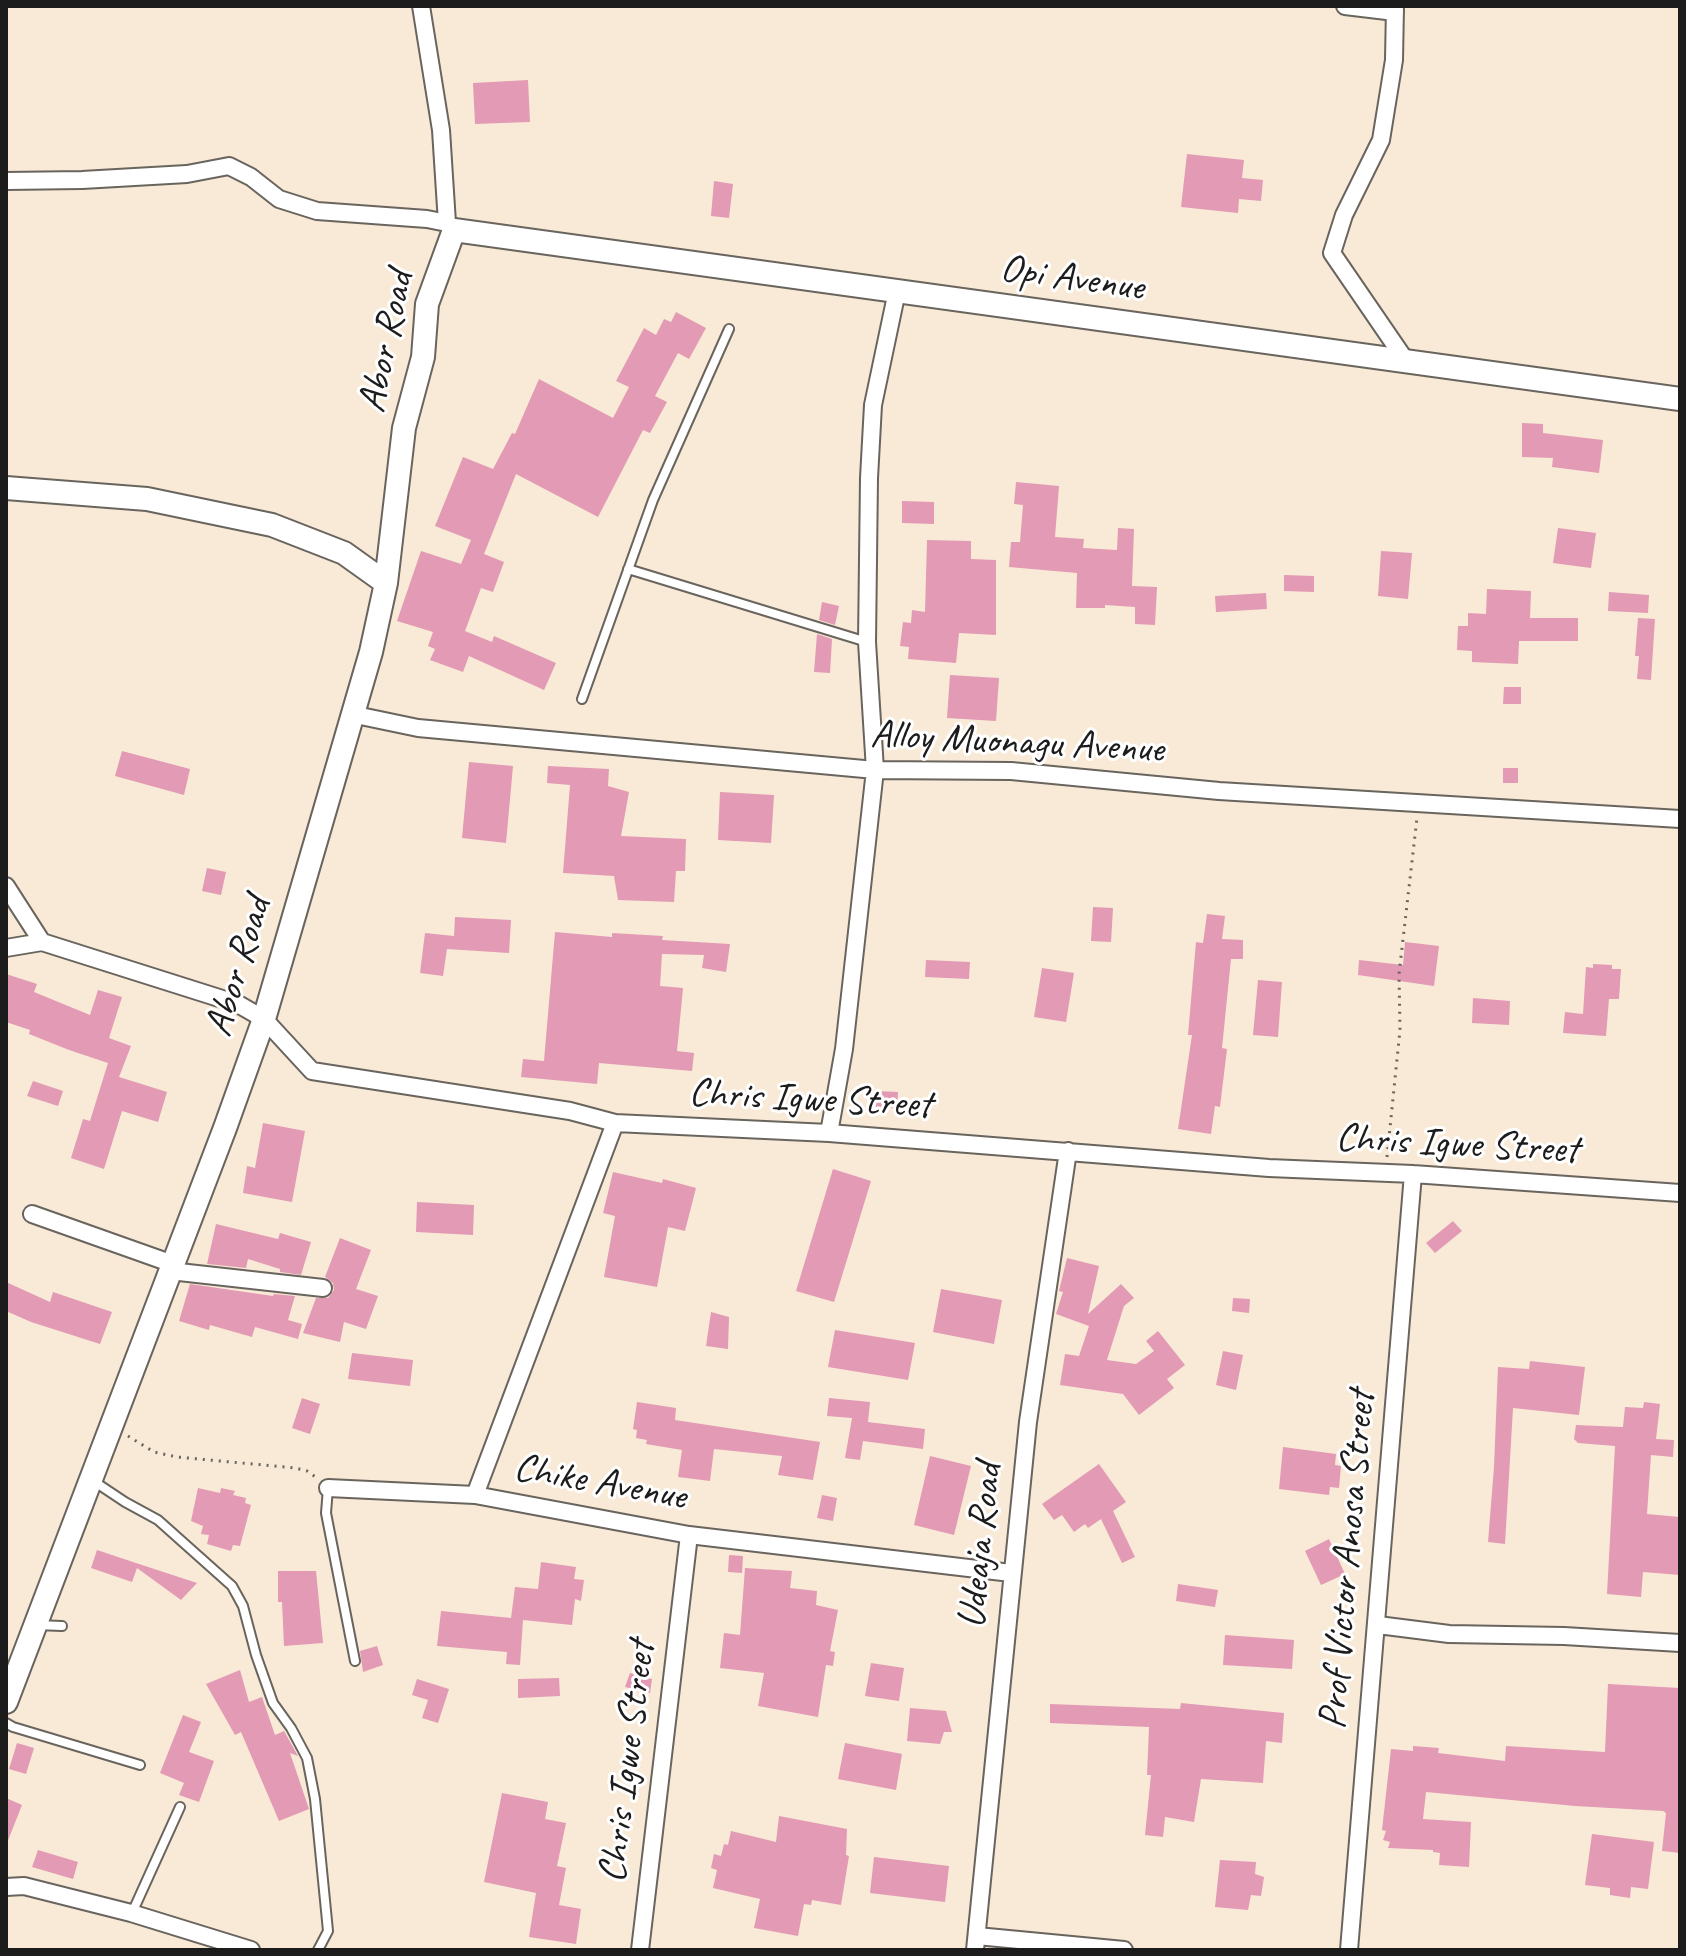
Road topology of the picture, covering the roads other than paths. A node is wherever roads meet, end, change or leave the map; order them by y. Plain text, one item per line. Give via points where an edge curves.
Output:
1 (421, 6) edge
2 (1345, 6) edge
3 (1395, 9) edge
4 (6, 181) edge
5 (451, 226) junction
6 (897, 291) junction
7 (729, 329) dead end
8 (1406, 361) junction
9 (1680, 399) edge
10 (6, 488) edge
11 (628, 569) junction
12 (386, 583) junction
13 (867, 642) junction
14 (582, 699) dead end
15 (351, 714) junction
16 (875, 770) junction
17 (1680, 819) edge
18 (6, 886) edge
19 (42, 942) junction
20 (6, 948) edge
21 (264, 1019) junction
22 (615, 1123) junction
23 (829, 1133) junction
24 (1068, 1151) junction
25 (1413, 1174) junction
26 (1680, 1193) edge
27 (32, 1214) dead end
28 (171, 1268) junction
29 (323, 1288) dead end
30 (91, 1479) junction
31 (328, 1488) joint
32 (475, 1495) junction
33 (689, 1535) junction
34 (1011, 1573) junction
35 (36, 1625) junction
36 (1378, 1625) junction
37 (62, 1626) dead end
38 (1680, 1643) edge
39 (355, 1661) dead end
40 (12, 1670) edge
41 (6, 1702) edge
42 (6, 1723) edge
43 (140, 1765) dead end
44 (180, 1807) dead end
45 (6, 1887) edge
46 (131, 1913) junction
47 (976, 1943) edge
48 (251, 1950) edge
49 (318, 1950) edge
50 (640, 1950) edge
51 (1124, 1950) edge
52 (1349, 1950) edge

1 - 5 street
2 - 3 street
3 - 8 street via 1394,60 1381,140 1332,253
4 - 5 street via 173,175 229,166 279,199 317,211 409,217
5 - 6 street, Opi Avenue
5 - 12 street, Abor Road via 427,304 423,357 404,428
6 - 8 street, Opi Avenue
6 - 13 street via 873,405
7 - 11 lane
8 - 9 street, Opi Avenue
10 - 12 street via 147,499 272,525 344,553
11 - 13 lane
11 - 14 lane
12 - 15 street, Abor Road
13 - 16 street
15 - 16 street, Alloy Muonagu Avenue via 418,728
15 - 21 street, Abor Road
16 - 17 street, Alloy Muonagu Avenue via 1011,771 1219,791
16 - 23 street via 844,1049
18 - 19 street
19 - 20 street
19 - 21 street, Chris Igwe Street via 238,1004
21 - 22 street, Chris Igwe Street via 312,1071 570,1111
21 - 28 street, Abor Road
22 - 23 street, Chris Igwe Street
22 - 32 street, Chike Avenue
23 - 24 street, Chris Igwe Street
24 - 25 street, Chris Igwe Street
24 - 34 street, Udeaja Road
25 - 26 street, Chris Igwe Street
25 - 36 street, Prof Victor Anosa Street
27 - 28 street
28 - 29 street
28 - 30 street, Abor Road
30 - 35 street, Abor Road
30 - 49 lane via 158,1520 232,1586 243,1606 273,1703 307,1758 328,1931
31 - 32 street
31 - 39 lane via 326,1513
32 - 33 street, Chike Avenue
33 - 34 street, Chike Avenue
33 - 50 street, Chris Igwe Street
34 - 47 street, Udeaja Road
35 - 37 lane
35 - 40 street, Abor Road
36 - 38 street via 1449,1634
36 - 52 street, Prof Victor Anosa Street
40 - 41 street, Abor Road
42 - 43 lane
44 - 46 lane
45 - 46 street via 24,1886
46 - 48 street
47 - 51 street

